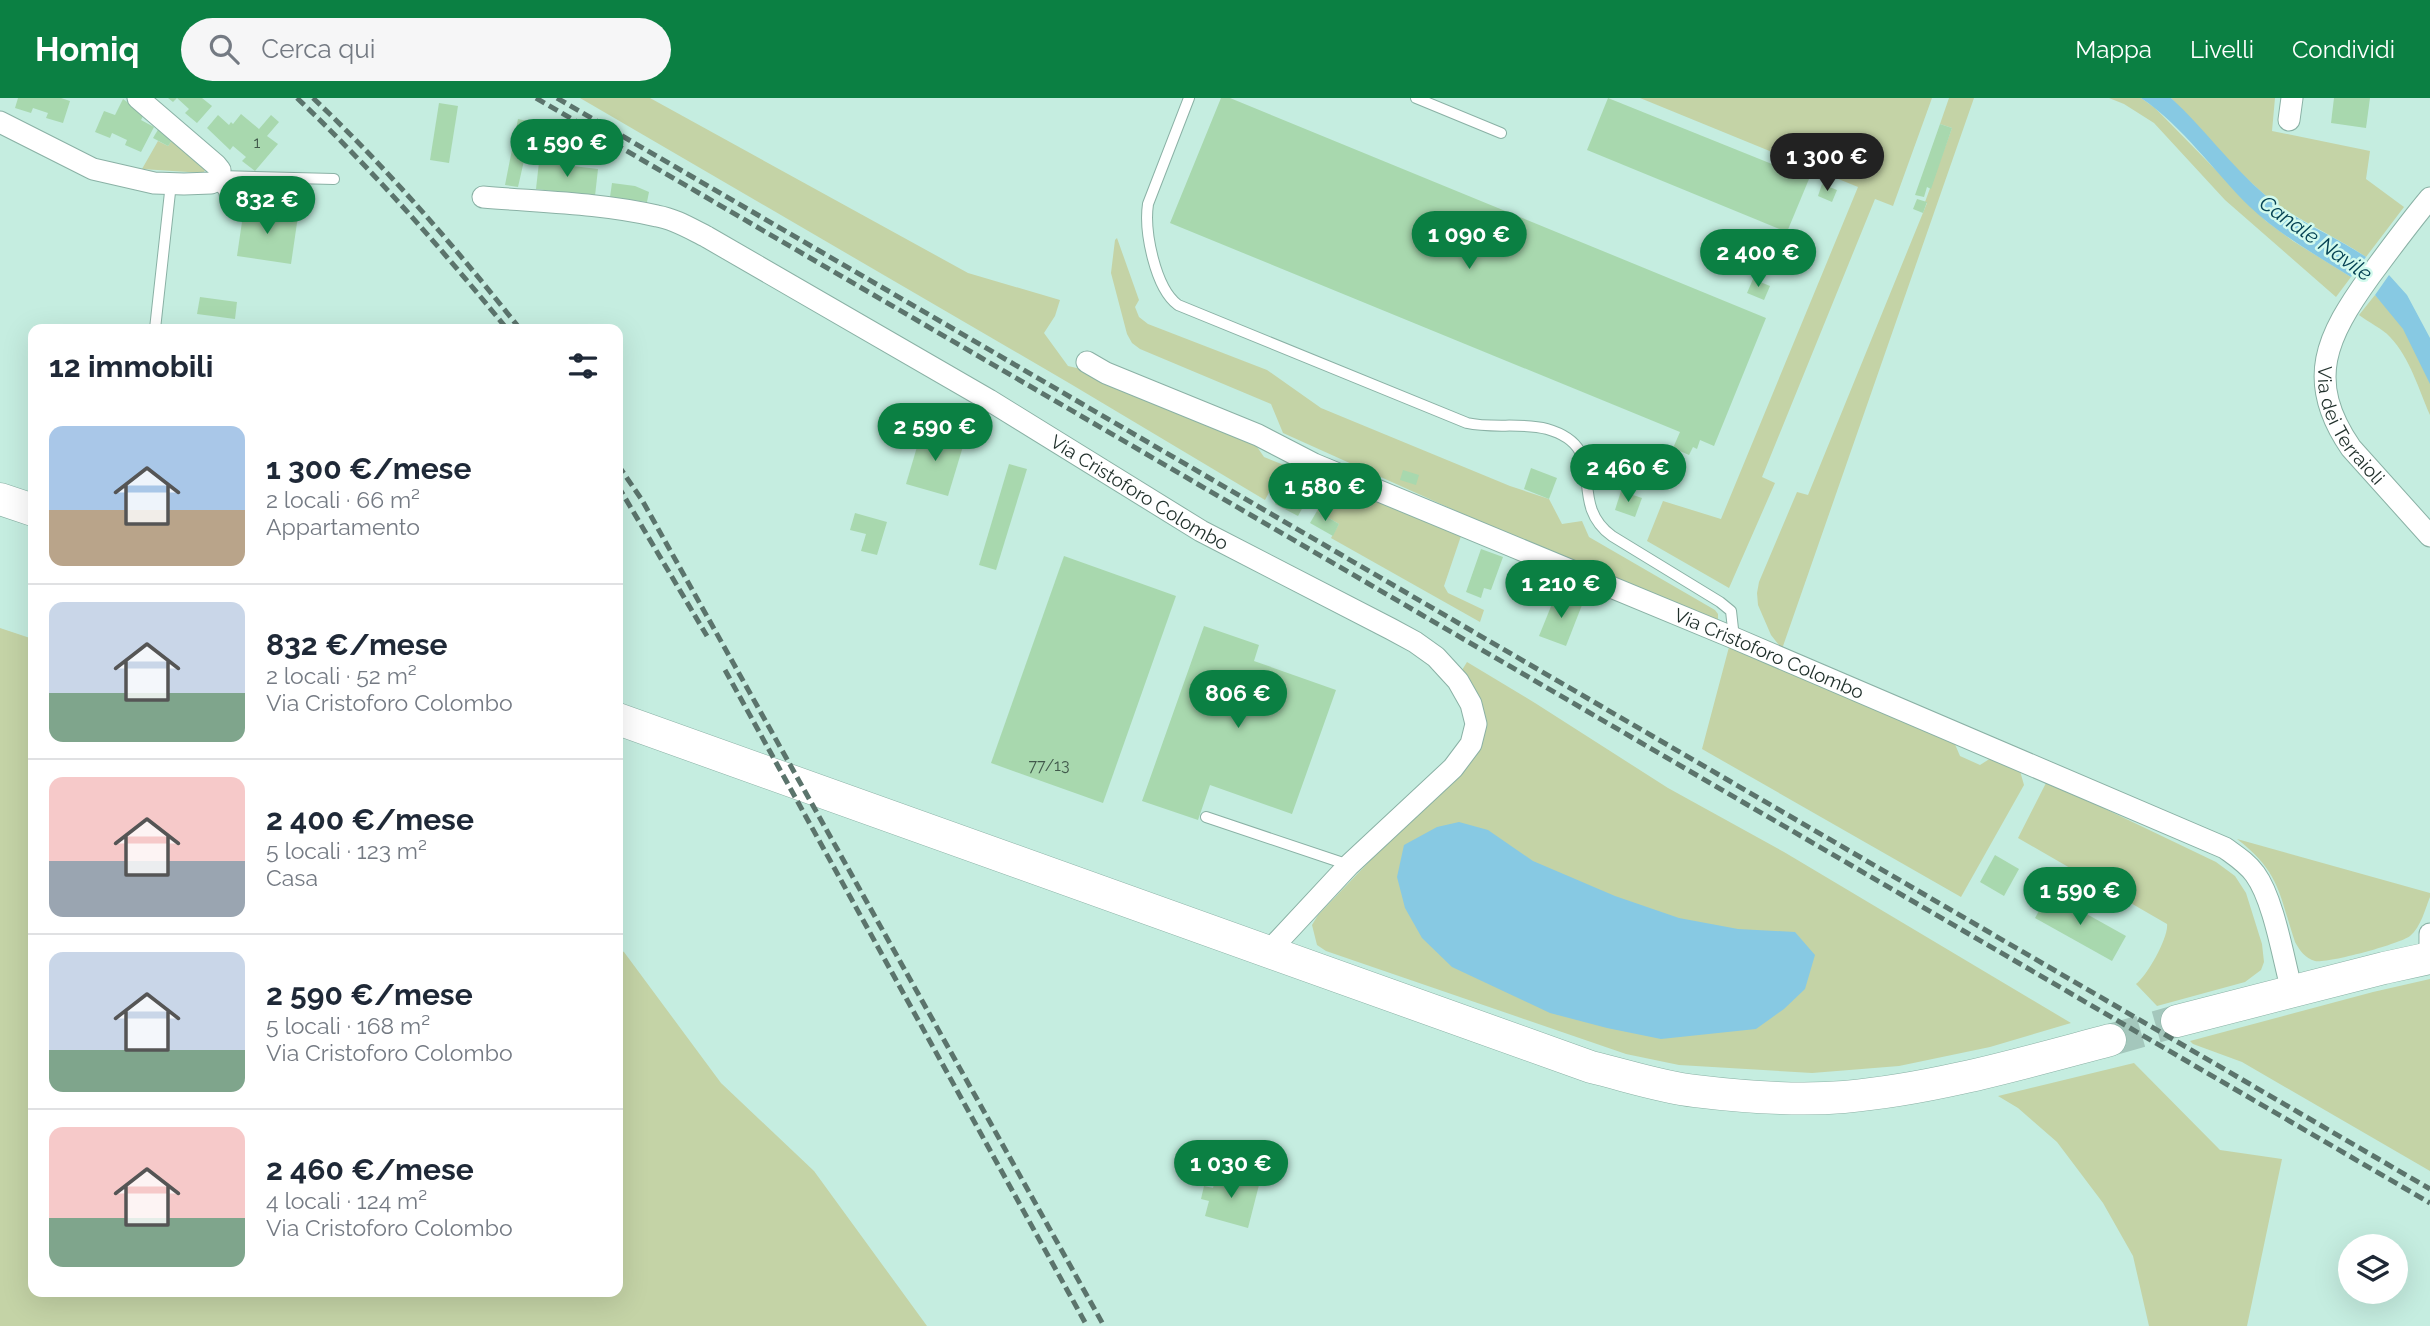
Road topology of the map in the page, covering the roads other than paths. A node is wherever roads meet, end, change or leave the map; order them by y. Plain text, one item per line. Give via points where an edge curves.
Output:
1 (138, 98) edge
2 (1189, 98) edge
3 (1416, 98) edge
4 (2292, 98) edge
5 (2289, 120) dead end
6 (0, 122) edge
7 (1501, 133) dead end
8 (217, 174) junction
9 (334, 179) dead end
10 (172, 183) junction
11 (483, 197) dead end
12 (2430, 198) edge
13 (226, 203) dead end
14 (156, 324) edge
15 (1087, 362) dead end
16 (0, 499) edge
17 (28, 508) edge
18 (2430, 536) edge
19 (1734, 638) junction
20 (623, 721) edge
21 (1206, 817) dead end
22 (1349, 865) junction
23 (2430, 934) edge
24 (2430, 950) edge
25 (1268, 952) junction
26 (2430, 958) edge
27 (2292, 991) junction
28 (2177, 1021) tunnel mouth
29 (2110, 1040) tunnel mouth

1 - 8 street
2 - 19 lane via 1146,215 1160,281 1170,300 1467,423 1549,429 1577,444 1584,455 1589,504 1599,525 1731,611
3 - 7 lane
4 - 5 street
6 - 10 street via 93,169
8 - 9 lane
8 - 10 street
8 - 13 lane
10 - 14 lane
11 - 22 street, Via Cristoforo Colombo via 612,209 680,223 989,400 1201,531 1436,657 1471,704 1476,724 1471,744 1453,768
12 - 18 street, Via dei Terraioli via 2348,307 2335,329 2326,362 2327,396 2351,448
15 - 19 street, Via Cristoforo Colombo via 1314,464
16 - 17 main road
19 - 27 street, Via Cristoforo Colombo via 2225,849 2244,862 2260,882
20 - 25 main road
21 - 22 lane
22 - 25 street, Via Cristoforo Colombo
23 - 24 street
25 - 29 main road via 1591,1067 1693,1091 1842,1097 1984,1074
26 - 27 main road
27 - 28 main road

